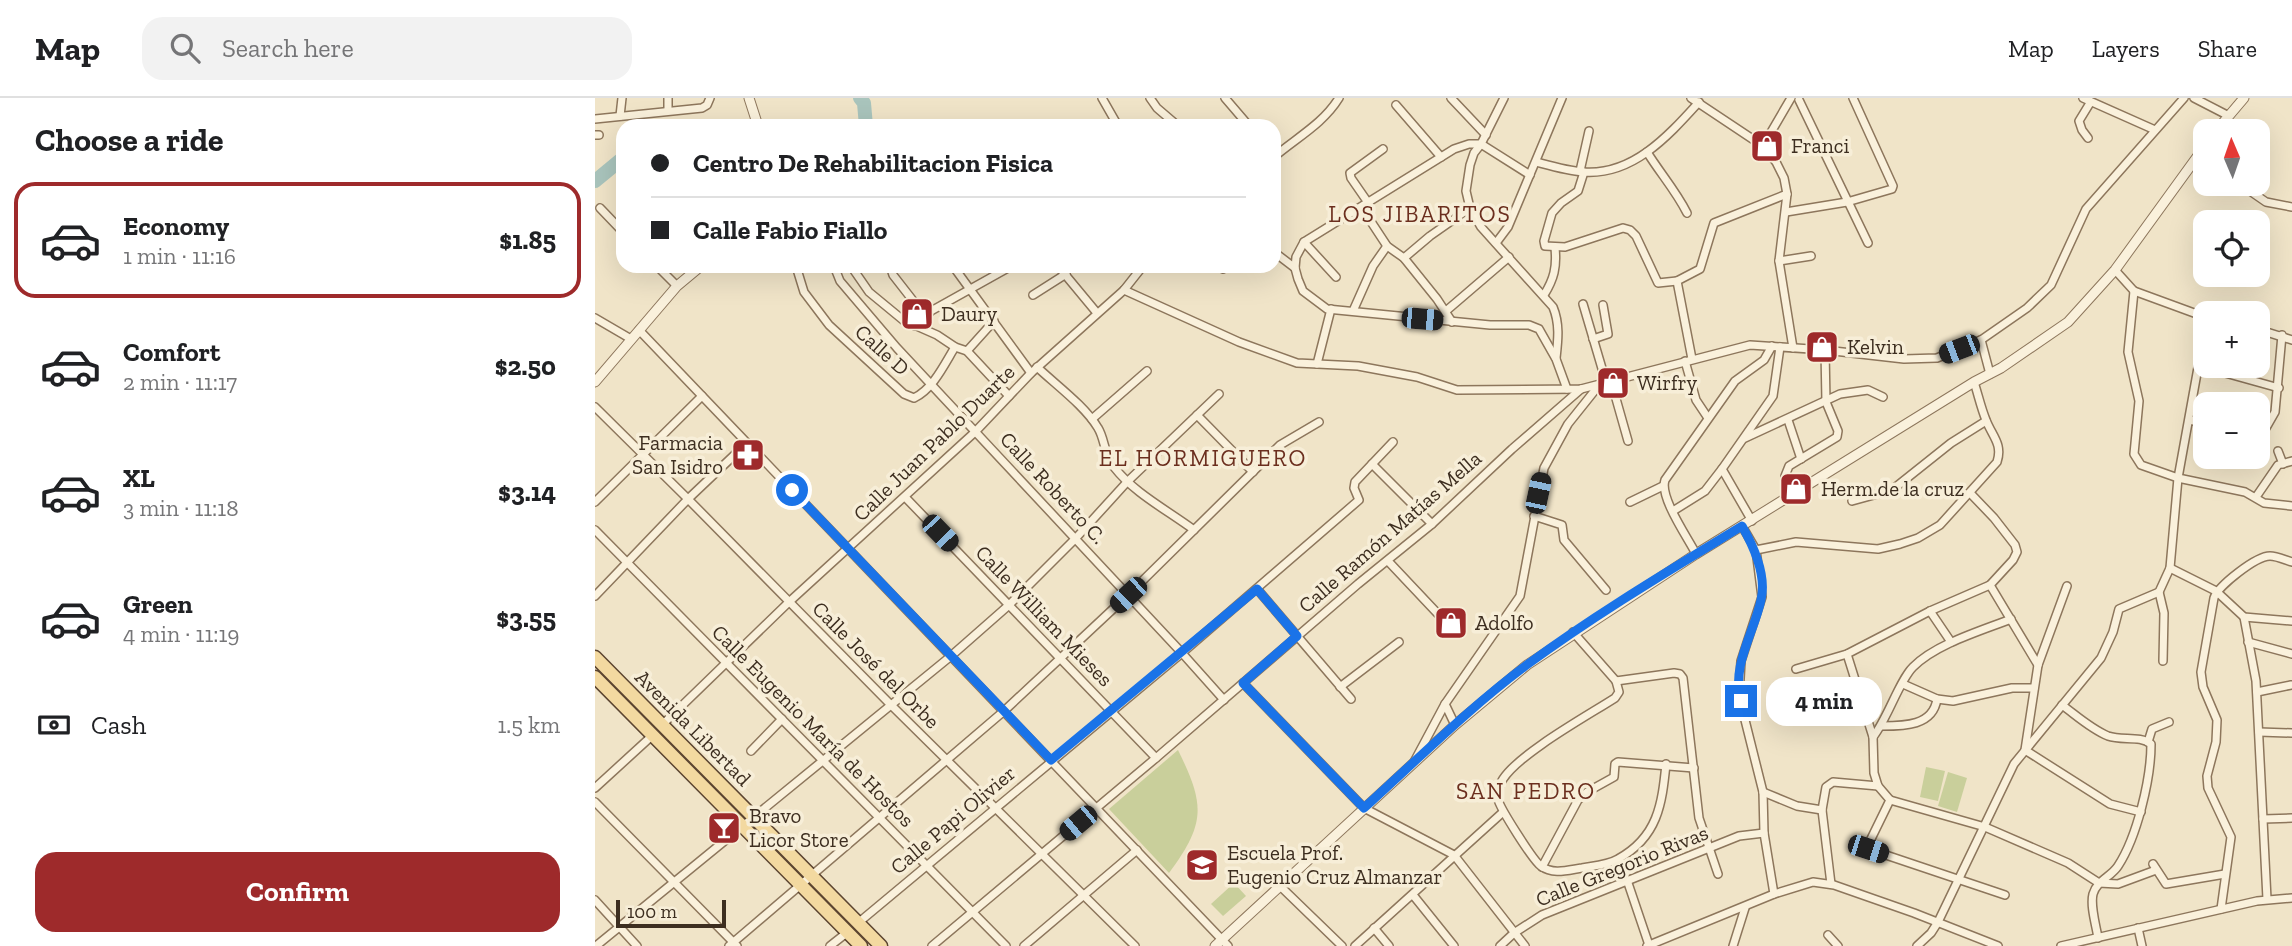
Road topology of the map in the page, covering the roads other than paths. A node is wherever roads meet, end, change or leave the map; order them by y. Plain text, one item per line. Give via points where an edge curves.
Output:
1 (622, 98) edge
2 (668, 98) edge
3 (710, 98) edge
4 (748, 98) edge
5 (1102, 98) edge
6 (1150, 98) edge
7 (1225, 98) edge
8 (1339, 98) edge
9 (1451, 98) edge
10 (1504, 98) edge
11 (1562, 98) edge
12 (1807, 98) edge
13 (1853, 98) edge
14 (2184, 98) edge
15 (2194, 98) edge
16 (2244, 98) edge
17 (1695, 100) edge
18 (1793, 100) edge
19 (2086, 101) edge
20 (1396, 105) dead end
21 (668, 110) junction
22 (2227, 115) junction
23 (620, 116) junction
24 (595, 119) edge
25 (756, 119) edge
26 (1114, 119) edge
27 (1170, 119) edge
28 (1243, 119) edge
29 (2224, 119) edge
30 (2155, 130) junction
31 (1589, 131) dead end
32 (1486, 135) junction
33 (2088, 138) dead end
34 (1481, 144) junction
35 (1763, 146) junction
36 (1383, 149) dead end
37 (1281, 151) edge
38 (1647, 152) junction
39 (1441, 157) junction
40 (1536, 162) junction
41 (2193, 165) edge
42 (1582, 172) junction
43 (1530, 175) junction
44 (1787, 194) junction
45 (2257, 196) edge
46 (1847, 202) junction
47 (1369, 204) junction
48 (2292, 207) edge
49 (600, 208) dead end
50 (1362, 208) junction
51 (1470, 208) junction
52 (1786, 212) junction
53 (1687, 213) dead end
54 (616, 225) edge
55 (1304, 242) junction
56 (1496, 243) junction
57 (1868, 243) dead end
58 (1387, 246) junction
59 (1555, 248) junction
60 (1811, 256) dead end
61 (1281, 257) edge
62 (1509, 257) junction
63 (1404, 258) junction
64 (1779, 261) junction
65 (1295, 268) junction
66 (2115, 270) junction
67 (664, 273) edge
68 (693, 273) edge
69 (798, 273) edge
70 (837, 273) edge
71 (856, 273) edge
72 (892, 273) edge
73 (958, 273) edge
74 (1001, 273) edge
75 (1058, 273) edge
76 (1065, 273) edge
77 (1137, 273) edge
78 (1336, 277) dead end
79 (1677, 281) junction
80 (677, 286) junction
81 (970, 290) junction
82 (1123, 290) junction
83 (2134, 291) junction
84 (1033, 295) dead end
85 (1544, 295) junction
86 (1583, 304) dead end
87 (1603, 305) dead end
88 (1331, 309) junction
89 (1353, 311) junction
90 (1446, 311) junction
91 (1097, 313) junction
92 (2193, 313) edge
93 (925, 316) junction
94 (595, 318) edge
95 (994, 321) junction
96 (1452, 322) junction
97 (915, 326) junction
98 (639, 330) junction
99 (2270, 333) edge
100 (2282, 335) junction
101 (631, 339) junction
102 (1593, 340) junction
103 (2292, 340) edge
104 (1981, 341) junction
105 (1776, 346) junction
106 (955, 347) junction
107 (1793, 348) junction
108 (1825, 349) junction
109 (967, 351) junction
110 (1556, 359) junction
111 (1689, 360) junction
112 (1317, 364) junction
113 (1034, 370) junction
114 (1147, 370) dead end
115 (1990, 374) junction
116 (2198, 378) edge
117 (2243, 378) edge
118 (595, 382) edge
119 (1606, 382) junction
120 (1974, 382) junction
121 (931, 384) junction
122 (1581, 388) junction
123 (2279, 388) junction
124 (1567, 389) junction
125 (1219, 394) dead end
126 (702, 396) junction
127 (1009, 397) junction
128 (1883, 397) dead end
129 (1826, 402) junction
130 (595, 407) edge
131 (1197, 415) junction
132 (1708, 418) junction
133 (1092, 419) junction
134 (1787, 420) junction
135 (2190, 420) junction
136 (1986, 421) junction
137 (2193, 421) edge
138 (2270, 421) edge
139 (1319, 422) dead end
140 (975, 432) junction
141 (1745, 439) junction
142 (1627, 441) dead end
143 (1393, 442) dead end
144 (747, 443) junction
145 (2278, 451) dead end
146 (642, 455) junction
147 (1801, 459) junction
148 (2292, 461) edge
149 (1372, 464) junction
150 (2283, 464) junction
151 (1722, 468) junction
152 (1253, 472) junction
153 (2178, 478) junction
154 (1127, 482) junction
155 (1663, 486) junction
156 (1971, 494) junction
157 (1794, 495) junction
158 (905, 497) junction
159 (2256, 497) junction
160 (688, 499) junction
161 (595, 502) edge
162 (1630, 502) dead end
163 (1852, 502) dead end
164 (2292, 506) edge
165 (1673, 511) junction
166 (1534, 516) junction
167 (1752, 520) junction
168 (1432, 524) junction
169 (1742, 526) junction
170 (595, 530) edge
171 (1194, 530) junction
172 (1076, 538) junction
173 (848, 549) junction
174 (1756, 550) junction
175 (1696, 554) junction
176 (1388, 561) junction
177 (2292, 562) edge
178 (627, 563) junction
179 (2170, 568) junction
180 (1990, 585) junction
181 (2067, 586) dead end
182 (1257, 589) junction
183 (1606, 590) dead end
184 (2216, 591) junction
185 (2159, 592) junction
186 (1128, 595) junction
187 (595, 596) edge
188 (789, 602) junction
189 (1009, 605) junction
190 (1930, 611) junction
191 (1438, 614) dead end
192 (2244, 617) junction
193 (2011, 620) junction
194 (2292, 621) edge
195 (1573, 632) junction
196 (1297, 636) junction
197 (1399, 642) dead end
198 (1951, 642) junction
199 (2248, 642) junction
200 (1182, 653) junction
201 (1847, 654) junction
202 (2292, 654) edge
203 (951, 656) junction
204 (595, 657) edge
205 (1061, 659) junction
206 (2163, 661) dead end
207 (727, 664) junction
208 (2038, 665) junction
209 (1796, 669) dead end
210 (595, 677) edge
211 (1616, 681) junction
212 (1243, 683) junction
213 (1903, 684) junction
214 (2291, 685) edge
215 (1340, 687) junction
216 (2033, 688) junction
217 (2257, 692) junction
218 (1351, 699) dead end
219 (1937, 699) junction
220 (1224, 700) junction
221 (890, 704) junction
222 (1445, 704) junction
223 (2062, 705) junction
224 (1004, 711) junction
225 (1111, 711) junction
226 (782, 719) junction
227 (2169, 722) dead end
228 (663, 725) junction
229 (1455, 725) junction
230 (1882, 726) junction
231 (2259, 732) junction
232 (2292, 733) edge
233 (652, 736) junction
234 (1873, 737) junction
235 (2148, 741) junction
236 (2025, 750) junction
237 (751, 751) dead end
238 (1156, 758) junction
239 (1051, 760) junction
240 (823, 761) junction
241 (946, 761) junction
242 (1412, 764) junction
243 (1666, 764) junction
244 (1694, 768) junction
245 (1878, 786) junction
246 (595, 788) edge
247 (1763, 792) junction
248 (1890, 800) junction
249 (595, 802) edge
250 (995, 807) junction
251 (1096, 808) junction
252 (1364, 808) junction
253 (1822, 810) junction
254 (2141, 812) junction
255 (1502, 813) junction
256 (754, 818) junction
257 (2263, 818) junction
258 (2292, 818) edge
259 (880, 819) junction
260 (742, 827) junction
261 (1985, 827) junction
262 (1764, 833) junction
263 (1137, 850) junction
264 (1708, 851) junction
265 (1041, 854) junction
266 (1454, 855) junction
267 (926, 865) junction
268 (1542, 867) junction
269 (1718, 874) dead end
270 (2225, 874) junction
271 (813, 876) junction
272 (1959, 880) junction
273 (673, 883) junction
274 (1628, 883) junction
275 (2099, 883) junction
276 (1831, 884) junction
277 (800, 885) junction
278 (1280, 886) junction
279 (1774, 894) junction
280 (1413, 895) junction
281 (2005, 895) dead end
282 (1083, 896) junction
283 (2292, 898) edge
284 (2267, 899) junction
285 (595, 900) edge
286 (1745, 908) junction
287 (2221, 909) junction
288 (972, 912) junction
289 (1938, 922) junction
290 (858, 923) junction
291 (620, 926) junction
292 (1374, 928) junction
293 (2138, 929) junction
294 (848, 932) junction
295 (1514, 933) junction
296 (1828, 935) dead end
297 (2098, 938) junction
298 (1925, 939) junction
299 (1222, 944) edge
300 (733, 945) edge
301 (2074, 945) edge
302 (596, 946) edge
303 (637, 946) edge
304 (830, 946) edge
305 (861, 946) edge
306 (881, 946) edge
307 (932, 946) edge
308 (1006, 946) edge
309 (1024, 946) edge
310 (1135, 946) edge
311 (1342, 946) edge
312 (1355, 946) edge
313 (1388, 946) edge
314 (1454, 946) edge
315 (1500, 946) edge
316 (1525, 946) edge
317 (1648, 946) edge
318 (1733, 946) edge
319 (1838, 946) edge
320 (1917, 946) edge
321 (1930, 946) edge
322 (1998, 946) edge
323 (2061, 946) edge
324 (2142, 946) edge

1 - 23 street
2 - 21 street
3 - 21 street via 702,108
4 - 25 street
5 - 26 street
6 - 27 street
7 - 28 street
8 - 37 street via 1315,126
9 - 32 street
10 - 32 street
11 - 40 street
12 - 18 street
13 - 46 street via 1893,186
14 - 30 street
15 - 22 street
16 - 22 street
17 - 35 street
17 - 38 street via 1675,128
18 - 35 street
18 - 46 street
19 - 30 street
19 - 33 street via 2079,121
20 - 39 street
21 - 23 street
22 - 29 street
23 - 24 street
30 - 104 street via 2086,209 2051,285
31 - 42 street
32 - 34 street
34 - 39 street via 1469,144
34 - 43 street
34 - 51 street via 1466,178
35 - 44 street via 1784,178
36 - 47 street via 1350,173
38 - 42 street via 1623,167
38 - 53 street
39 - 47 street
40 - 42 street
40 - 43 street
41 - 66 street
42 - 59 street via 1578,191 1561,203 1548,222 1543,244
43 - 56 street via 1508,227
44 - 52 street
44 - 79 street via 1714,223 1700,269
45 - 48 street
46 - 52 street
46 - 57 street
47 - 50 street
49 - 54 street
50 - 55 street
50 - 58 street
51 - 56 street
51 - 63 street
52 - 64 street
55 - 65 street
55 - 78 street
56 - 62 street
58 - 63 street
58 - 89 street
59 - 79 street via 1623,228 1636,236 1658,284
59 - 85 street via 1553,281
60 - 64 street
61 - 65 street
62 - 85 street
62 - 90 street
63 - 90 street
64 - 107 street
65 - 88 street via 1303,291
66 - 83 street
66 - 115 street via 2068,322
67 - 80 street
68 - 80 street
69 - 121 street, Calle D via 804,292 829,325 905,394 920,396
70 - 121 street, Calle Roberto C.
71 - 97 street via 869,292
72 - 93 street
73 - 81 street
74 - 81 street
75 - 84 street
76 - 91 street
77 - 82 street, Calle Juan Pablo Duarte
79 - 111 street
80 - 98 street
81 - 93 street
81 - 95 street
82 - 91 street, Calle Juan Pablo Duarte
82 - 112 street via 1239,342 1297,363
83 - 92 street
83 - 153 street via 2128,352 2139,401 2134,454 2141,465
85 - 110 street via 1557,317
86 - 102 street
87 - 102 street via 1608,334
88 - 89 street
88 - 112 street
89 - 96 street
90 - 96 street
91 - 113 street, Calle Juan Pablo Duarte
93 - 97 street
94 - 101 street
95 - 109 street
95 - 113 street
96 - 110 street via 1529,325 1539,329
97 - 106 street
98 - 101 street
98 - 126 street
99 - 100 street
100 - 103 street
100 - 123 street
101 - 118 street
102 - 119 street
104 - 108 street via 1937,358 1904,359
104 - 115 street
105 - 107 street
105 - 111 street via 1750,345
105 - 132 street via 1735,381
105 - 141 street via 1773,396
106 - 109 street
106 - 121 street, Calle D
107 - 108 street
108 - 129 street
109 - 127 street
110 - 124 street
111 - 119 street
111 - 132 street via 1696,400
112 - 124 street via 1358,366 1457,390
113 - 127 street, Calle Juan Pablo Duarte
113 - 133 street
114 - 133 street
115 - 120 street
116 - 135 street
117 - 123 street
119 - 122 street
119 - 142 street
119 - 166 street via 1568,424 1544,468
120 - 136 street
120 - 157 street
121 - 140 street, Calle Roberto C.
122 - 124 street
122 - 168 street, Calle Ramón Matías Mella
123 - 138 street
125 - 131 street
126 - 144 street
126 - 146 street
127 - 140 street, Calle Juan Pablo Duarte
128 - 129 street via 1868,390 1852,391
129 - 134 street
129 - 147 street via 1837,437
130 - 146 street, Calle José del Orbe
131 - 152 street
131 - 154 street
132 - 155 street
133 - 154 street via 1111,464
134 - 141 street
134 - 147 street
135 - 137 street
135 - 153 street
136 - 156 street via 2000,453
136 - 163 street via 1892,490
139 - 152 street via 1280,445
140 - 158 street, Calle Juan Pablo Duarte
140 - 172 street, Calle Roberto C.
141 - 151 street
143 - 149 street
144 - 160 street
144 - 173 street
145 - 150 street
146 - 160 street, Calle José del Orbe
146 - 161 street
147 - 157 street via 1785,471
148 - 150 street
149 - 168 street
149 - 182 street, Calle Papi Olivier via 1355,482 1359,500
150 - 159 street
151 - 165 street via 1705,491
151 - 167 street
152 - 171 street
153 - 159 street
153 - 179 street
154 - 171 street
154 - 172 street
155 - 162 street
155 - 165 street
156 - 174 street via 1940,525 1900,544 1878,549 1796,542
156 - 180 street via 2017,552
157 - 167 street
158 - 173 street, Calle Juan Pablo Duarte
158 - 189 street, Calle William Mieses
159 - 164 street via 2264,503
160 - 178 street
160 - 188 street, Calle José del Orbe
165 - 175 street
166 - 183 street via 1562,525 1564,540
166 - 222 street via 1520,596
167 - 169 street
168 - 176 street, Calle Ramón Matías Mella
169 - 174 street
169 - 175 street
170 - 178 street, Calle Eugenio María de Hostos
171 - 186 street
172 - 186 street, Calle Roberto C.
172 - 189 street
173 - 188 street, Calle Juan Pablo Duarte
173 - 203 street
174 - 247 street via 1762,597 1741,661 1739,687
175 - 195 street
176 - 191 street
176 - 196 street, Calle Ramón Matías Mella
177 - 184 street via 2266,557
178 - 187 street
178 - 207 street, Calle Eugenio María de Hostos
179 - 184 street
179 - 185 street
180 - 190 street
180 - 193 street
181 - 208 street
182 - 196 street
182 - 200 street, Calle Papi Olivier
184 - 192 street
184 - 270 street via 2201,672 2217,720 2207,783 2231,837
185 - 206 street via 2164,612
185 - 223 street via 2119,609 2101,658
186 - 200 street, Calle Roberto C.
186 - 205 street
188 - 207 street, Calle Juan Pablo Duarte
188 - 221 street, Calle José del Orbe
189 - 203 street
189 - 205 street, Calle William Mieses
190 - 198 street
190 - 201 street
192 - 194 street
192 - 199 street
193 - 198 street
193 - 208 street
195 - 211 street
195 - 229 street
196 - 212 street, Calle Ramón Matías Mella
196 - 215 street
197 - 215 street
198 - 213 street via 1913,667
199 - 202 street
199 - 217 street
200 - 220 street, Calle Roberto C.
200 - 225 street, Calle Papi Olivier
201 - 209 street
201 - 234 street
203 - 221 street
203 - 224 street
204 - 228 main road, Avenida Libertad
205 - 224 street
205 - 225 street, Calle William Mieses
207 - 226 street, Calle Eugenio María de Hostos
207 - 228 street, Calle Juan Pablo Duarte
208 - 216 street
210 - 233 main road, Avenida Libertad
211 - 244 street via 1680,674
211 - 255 street via 1619,692 1615,698 1511,769 1497,793
212 - 220 street, Calle Ramón Matías Mella
212 - 252 street
213 - 219 street
213 - 230 street
214 - 217 street
215 - 218 street
216 - 219 street via 1953,701
216 - 236 street
217 - 231 street
219 - 230 street via 1924,720
220 - 238 street, Calle Ramón Matías Mella
221 - 240 street
221 - 241 street, Calle José del Orbe
222 - 229 street
222 - 242 street
223 - 235 street via 2107,735
223 - 236 street
224 - 239 street
224 - 241 street
225 - 238 street, Calle William Mieses
225 - 239 street, Calle Papi Olivier
226 - 237 street
226 - 240 street, Calle Eugenio María de Hostos
227 - 235 street via 2152,729
228 - 233 street, Calle Juan Pablo Duarte
228 - 256 main road, Avenida Libertad
229 - 242 street
230 - 234 street
231 - 232 street
231 - 257 street
233 - 246 street, Calle Juan Pablo Duarte
233 - 260 main road, Avenida Libertad
234 - 245 street
235 - 254 street via 2151,748
236 - 254 street via 2110,804
236 - 261 street
238 - 251 street, Calle Ramón Matías Mella
239 - 250 street, Calle Papi Olivier
239 - 251 street
240 - 256 street
240 - 259 street, Calle Eugenio María de Hostos
241 - 250 street, Calle José del Orbe
241 - 259 street
242 - 252 street
243 - 244 street
243 - 268 street via 1615,764 1614,777 1578,800
243 - 268 street via 1659,814 1637,844 1618,860 1555,872
244 - 264 street
245 - 248 street
245 - 253 street via 1830,783
247 - 253 street
247 - 262 street
248 - 261 street
248 - 272 street via 1868,849
249 - 273 street
250 - 265 street, Calle José del Orbe
250 - 267 street, Calle Papi Olivier
251 - 263 street
251 - 265 street, Calle Ramón Matías Mella
252 - 266 street
252 - 278 street
253 - 276 street
254 - 275 street via 2116,869
255 - 266 street
255 - 268 street
256 - 260 street
256 - 271 main road, Avenida Libertad
257 - 258 street
257 - 284 street
259 - 267 street, Calle Eugenio María de Hostos
259 - 271 street
260 - 273 street
260 - 277 main road, Avenida Libertad
261 - 272 street
261 - 275 street via 2068,863
262 - 264 street, Calle Gregorio Rivas via 1739,836
262 - 279 street
263 - 282 street
263 - 299 street
264 - 269 street
264 - 274 street, Calle Gregorio Rivas
265 - 282 street, Calle José del Orbe
265 - 288 street, Calle Ramón Matías Mella
266 - 280 street
266 - 295 street
267 - 288 street, Calle Eugenio María de Hostos
267 - 290 street, Calle Papi Olivier
270 - 275 street via 2166,884 2155,867 2118,884
270 - 287 street
271 - 277 street
271 - 290 main road, Avenida Libertad
272 - 281 street
272 - 289 street
273 - 291 street
273 - 300 street
274 - 295 street, Calle Gregorio Rivas via 1542,915
274 - 317 street
275 - 297 street via 2093,896
276 - 279 street via 1813,882
276 - 289 street
277 - 294 main road, Avenida Libertad
277 - 300 street
278 - 299 street
278 - 311 street
279 - 286 street
280 - 292 street
280 - 314 street
282 - 309 street
282 - 310 street, Calle José del Orbe
283 - 284 street
284 - 287 street
285 - 291 street
286 - 317 street
286 - 318 street
287 - 293 street
288 - 307 street, Calle Ramón Matías Mella
288 - 308 street, Calle Eugenio María de Hostos
289 - 298 street
289 - 322 street
290 - 294 street, Calle Papi Olivier
290 - 306 main road, Avenida Libertad
291 - 302 street
291 - 303 street
292 - 312 street
292 - 313 street
293 - 297 street
293 - 324 street
294 - 304 street
294 - 305 main road, Avenida Libertad
295 - 315 street, Calle Gregorio Rivas
295 - 316 street
296 - 319 street
297 - 301 street
298 - 320 street
298 - 321 street
301 - 323 street

